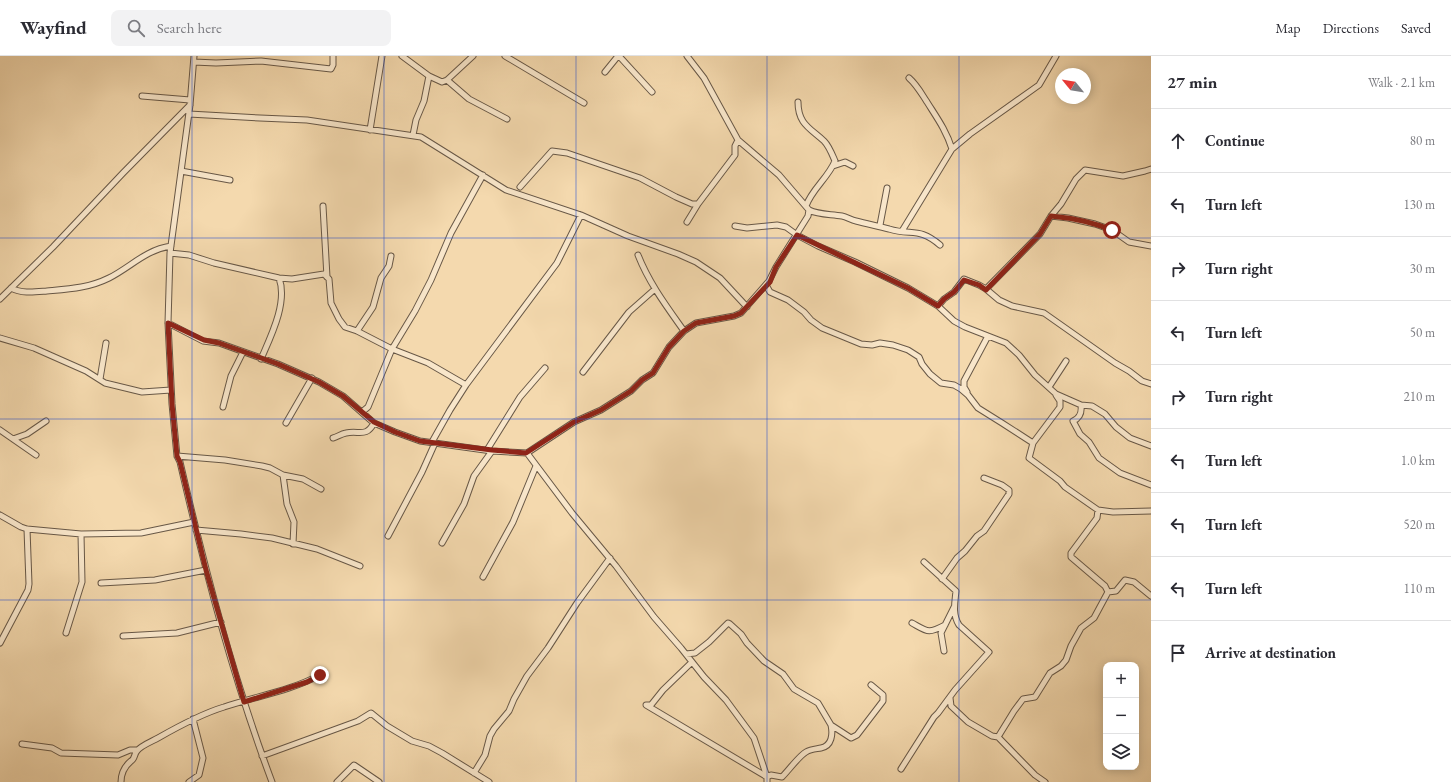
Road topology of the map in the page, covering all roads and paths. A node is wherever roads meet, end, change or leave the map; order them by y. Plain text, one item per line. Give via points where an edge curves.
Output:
1 (194, 56) edge
2 (333, 56) edge
3 (382, 56) edge
4 (402, 56) edge
5 (474, 56) edge
6 (505, 56) edge
7 (619, 56) edge
8 (687, 56) edge
9 (1056, 56) edge
10 (261, 59) edge
11 (194, 62) junction
12 (605, 72) dead end
13 (429, 76) junction
14 (908, 78) dead end
15 (447, 80) junction
16 (652, 92) dead end
17 (142, 96) dead end
18 (798, 102) dead end
19 (190, 103) junction
20 (584, 103) dead end
21 (189, 114) junction
22 (507, 119) dead end
23 (370, 130) junction
24 (413, 135) junction
25 (738, 140) junction
26 (952, 149) junction
27 (833, 166) junction
28 (853, 166) dead end
29 (1151, 168) edge
30 (181, 171) junction
31 (483, 175) junction
32 (230, 180) dead end
33 (520, 187) dead end
34 (888, 188) dead end
35 (698, 204) junction
36 (323, 206) dead end
37 (808, 211) junction
38 (581, 215) junction
39 (1051, 216) junction
40 (687, 222) dead end
41 (880, 225) junction
42 (735, 226) dead end
43 (902, 231) junction
44 (797, 235) junction
45 (940, 245) dead end
46 (171, 246) junction
47 (1151, 246) edge
48 (170, 253) junction
49 (638, 255) dead end
50 (391, 256) dead end
51 (328, 277) junction
52 (279, 278) junction
53 (766, 285) junction
54 (11, 288) junction
55 (655, 289) junction
56 (986, 290) junction
57 (0, 300) edge
58 (938, 306) junction
59 (747, 307) junction
60 (168, 323) junction
61 (358, 331) junction
62 (684, 331) junction
63 (988, 336) junction
64 (0, 338) edge
65 (106, 343) dead end
66 (392, 349) junction
67 (243, 352) junction
68 (261, 359) junction
69 (1066, 361) dead end
70 (545, 368) dead end
71 (583, 372) dead end
72 (100, 378) junction
73 (312, 378) junction
74 (1151, 384) edge
75 (466, 385) junction
76 (1048, 387) junction
77 (171, 390) junction
78 (1056, 394) junction
79 (968, 395) junction
80 (1081, 405) junction
81 (223, 407) dead end
82 (362, 412) junction
83 (46, 421) dead end
84 (374, 422) junction
85 (286, 423) dead end
86 (0, 430) edge
87 (333, 438) dead end
88 (13, 439) junction
89 (433, 443) junction
90 (1033, 443) junction
91 (1151, 446) edge
92 (490, 450) junction
93 (526, 453) junction
94 (36, 455) dead end
95 (177, 456) junction
96 (536, 466) junction
97 (283, 475) junction
98 (984, 478) dead end
99 (1151, 485) edge
100 (320, 489) dead end
101 (1098, 510) junction
102 (1151, 511) edge
103 (0, 515) edge
104 (194, 522) junction
105 (27, 529) junction
106 (196, 530) junction
107 (81, 534) junction
108 (388, 536) dead end
109 (442, 543) dead end
110 (293, 544) junction
111 (610, 558) junction
112 (924, 562) dead end
113 (360, 566) dead end
114 (206, 570) junction
115 (483, 577) dead end
116 (942, 579) junction
117 (102, 583) dead end
118 (1108, 592) junction
119 (1151, 596) edge
120 (954, 607) junction
121 (221, 622) junction
122 (912, 624) dead end
123 (944, 625) junction
124 (66, 633) dead end
125 (123, 636) dead end
126 (0, 643) edge
127 (944, 651) dead end
128 (686, 654) junction
129 (692, 662) junction
130 (320, 675) dead end
131 (871, 685) dead end
132 (950, 698) junction
133 (244, 702) junction
134 (193, 719) junction
135 (831, 725) junction
136 (998, 737) junction
137 (22, 744) dead end
138 (137, 750) junction
139 (262, 756) junction
140 (901, 769) dead end
141 (474, 773) junction
142 (767, 779) edge
143 (121, 782) edge
144 (189, 782) edge
145 (272, 782) edge
146 (337, 782) edge
147 (379, 782) edge
148 (489, 782) edge
149 (1044, 782) edge

1 - 11 street
2 - 10 street via 331,68
3 - 23 street
4 - 13 street
5 - 15 street
6 - 20 street
7 - 12 street
7 - 16 street
8 - 25 street via 704,78
9 - 26 street via 1039,85
10 - 11 street
11 - 19 street
13 - 15 street via 442,82
13 - 24 street
14 - 26 street via 915,83 939,120
15 - 22 street via 469,99
17 - 19 street
18 - 27 street via 803,123 824,142 835,161
19 - 21 street
19 - 54 street
21 - 23 street via 307,120
21 - 30 street
23 - 24 street
24 - 31 street via 421,137
25 - 35 street via 734,146 735,155
25 - 37 street via 779,175
26 - 43 street
27 - 28 street via 845,162
27 - 37 street via 809,198
29 - 39 street via 1123,176 1085,170 1076,178
30 - 32 street
30 - 46 street
31 - 38 street via 506,190
31 - 66 street via 451,233 415,311
33 - 35 street via 552,151 567,153 640,178 676,197
34 - 41 street
35 - 40 street
36 - 51 street
37 - 41 street
37 - 44 street
38 - 59 street via 696,262 720,278
38 - 75 street via 557,263
39 - 47 street via 1096,224 1112,230 1130,242
39 - 56 street via 1040,234
41 - 43 street
42 - 44 street via 747,228 777,225 786,227
43 - 45 street via 925,234
44 - 53 street
44 - 58 street via 908,288
46 - 48 street
46 - 54 street via 145,254 111,277 88,287 36,292 20,292
48 - 52 street via 189,255
48 - 60 street
49 - 55 street
50 - 61 street via 387,270 381,278 373,307
51 - 52 street via 324,274 292,279
51 - 61 street via 334,310 345,326
52 - 68 street via 282,298 272,334
53 - 59 street
53 - 79 street via 770,292 788,300 822,328 861,344 880,343 908,350 919,357 930,374 940,383 954,385
54 - 57 street
55 - 62 street
55 - 71 street via 629,312
56 - 58 street via 964,280
56 - 74 street via 1006,304 1044,313 1142,381
58 - 63 street via 965,327
59 - 62 street via 734,316 696,323
60 - 67 street via 204,340
60 - 77 street
61 - 66 street
62 - 93 street via 669,347 653,373 631,391 601,410 574,422
63 - 76 street via 1006,344 1019,355
63 - 79 street via 964,381
64 - 72 street via 34,348
65 - 72 street
66 - 75 street via 428,363
66 - 82 street via 373,397
67 - 68 street
67 - 81 street via 231,376
68 - 73 street
69 - 76 street
70 - 92 street via 520,397
72 - 77 street via 105,383 142,392
73 - 82 street via 343,396
73 - 85 street
75 - 89 street
76 - 78 street
77 - 95 street
78 - 80 street
78 - 90 street via 1060,407
79 - 90 street via 978,408
80 - 91 street via 1092,406 1130,438
80 - 99 street via 1082,411 1078,419 1073,421 1099,458 1120,473
82 - 84 street
83 - 88 street via 27,434
84 - 87 street via 366,432 347,433
84 - 89 street via 420,441
86 - 88 street
88 - 94 street
89 - 92 street
89 - 108 street via 422,472
90 - 101 street via 1029,458
92 - 93 street
92 - 109 street via 474,476 464,504
93 - 96 street
95 - 97 street via 262,466
95 - 104 street
96 - 111 street
96 - 115 street via 513,522
97 - 100 street via 303,480
97 - 110 street via 287,504 294,522
98 - 116 street via 1002,485 1009,490 1009,494 984,531 957,558
101 - 102 street
101 - 118 street via 1097,518 1071,553 1071,557 1105,586
103 - 105 street
104 - 106 street
104 - 107 street via 141,533
105 - 107 street
105 - 126 street via 28,590
106 - 110 street via 272,538
106 - 114 street
107 - 124 street via 82,582
110 - 113 street via 317,549
111 - 128 street via 642,602
111 - 141 street via 527,676 509,711 490,736 485,754
112 - 116 street
114 - 117 street via 155,580
114 - 121 street
116 - 120 street via 956,591
118 - 119 street via 1116,591 1125,580 1134,582
118 - 136 street via 1094,618 1081,628 1066,660 1050,673 1035,697 1023,699
120 - 123 street
120 - 132 street via 955,619 959,625 989,652
121 - 125 street via 178,633
121 - 133 street
122 - 123 street via 933,631
123 - 127 street via 941,633
128 - 129 street
128 - 135 street via 695,653 728,623 764,661 783,674 794,689 818,703
129 - 142 street via 726,700 754,738
129 - 142 street via 651,705 646,705
130 - 133 street via 307,682
131 - 135 street via 883,695 883,701 858,735 851,738
132 - 136 street via 951,706 968,722
132 - 140 street via 934,717
133 - 134 street
133 - 139 street
134 - 138 street
134 - 144 street via 203,758 199,775
135 - 142 street via 832,737 824,747 806,752 782,777 772,775
136 - 149 street
137 - 138 street via 52,748 61,753 118,755
138 - 143 street via 123,772
139 - 141 street via 358,721 371,713 412,741 436,749
139 - 145 street
141 - 148 street
146 - 147 street via 354,765

